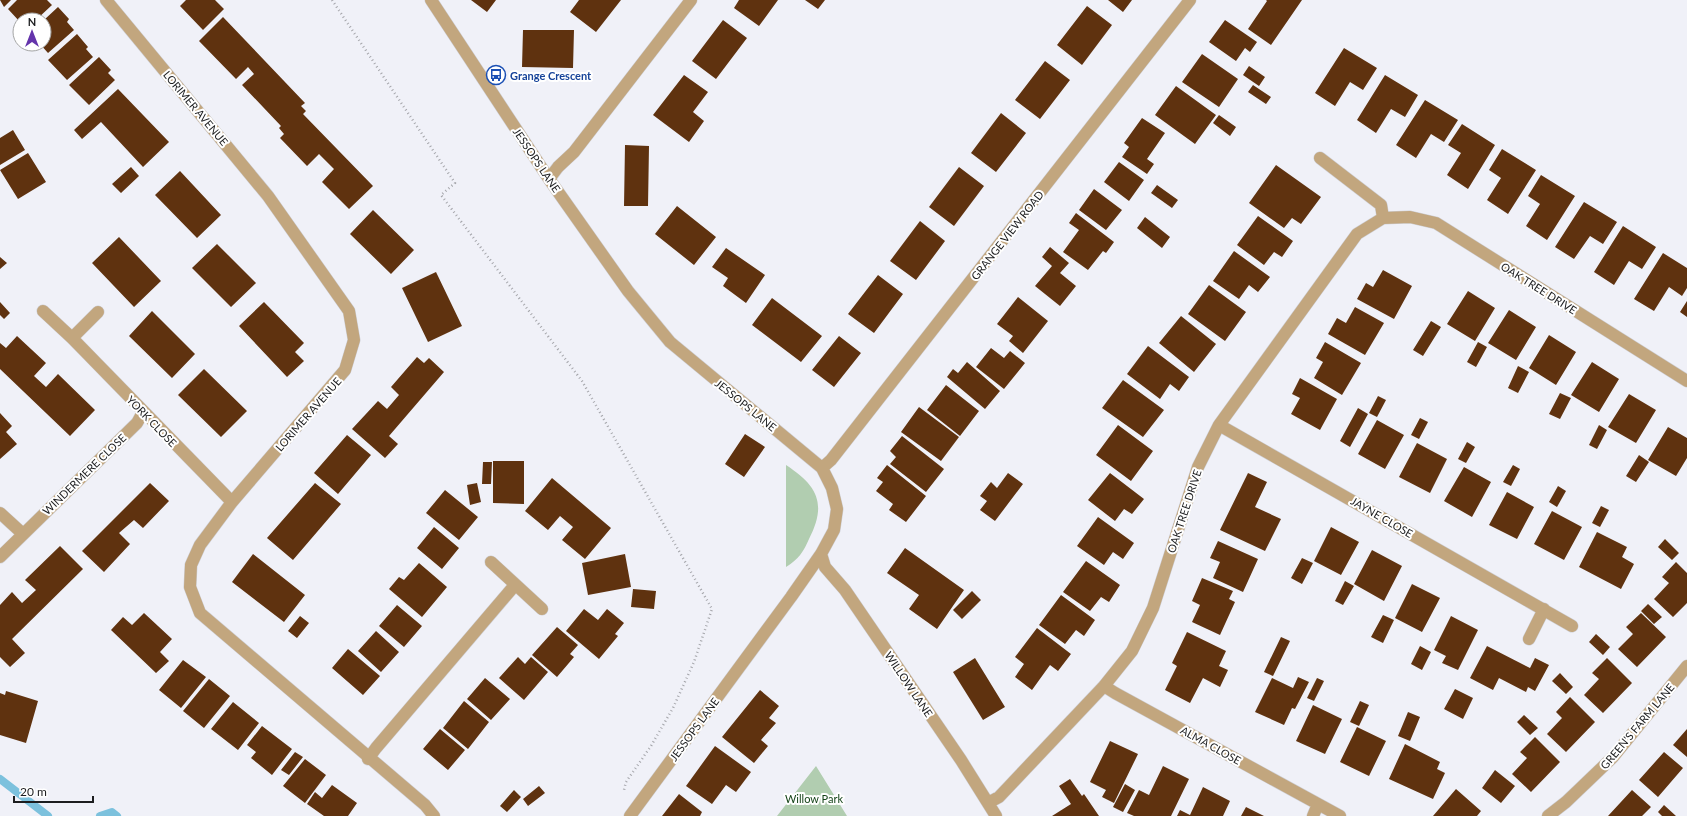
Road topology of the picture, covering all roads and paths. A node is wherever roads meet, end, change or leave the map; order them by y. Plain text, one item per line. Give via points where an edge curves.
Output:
1 (106, 0) edge
2 (332, 0) edge
3 (431, 0) edge
4 (691, 0) edge
5 (1190, 0) edge
6 (1320, 158) dead end
7 (549, 179) junction
8 (1383, 218) junction
9 (43, 311) dead end
10 (98, 312) dead end
11 (72, 338) junction
12 (1687, 381) edge
13 (143, 412) junction
14 (1219, 424) junction
15 (822, 468) junction
16 (232, 502) junction
17 (0, 513) edge
18 (23, 534) junction
19 (821, 554) junction
20 (0, 557) edge
21 (491, 562) dead end
22 (515, 585) junction
23 (542, 610) dead end
24 (1544, 610) junction
25 (1572, 626) dead end
26 (1530, 638) dead end
27 (1687, 666) edge
28 (1104, 686) junction
29 (368, 759) junction
30 (988, 803) junction
31 (1318, 804) junction
32 (632, 814) edge
33 (434, 816) edge
34 (996, 816) edge
35 (1313, 816) edge
36 (1340, 816) edge
37 (1548, 816) edge

1 - 16 street, LORIMER AVENUE via 268,196 349,311 354,340 345,370
2 - 32 path via 455,183 441,195 582,380 712,610 694,662 673,708 626,782 623,800
3 - 7 street, JESSOPS LANE
4 - 7 street via 574,152
5 - 15 street, GRANGE VIEW ROAD via 831,460
6 - 8 street via 1381,205
7 - 15 street, JESSOPS LANE via 628,291 670,342
8 - 12 street, OAK TREE DRIVE via 1410,217 1436,223
8 - 14 street, OAK TREE DRIVE via 1357,234
9 - 11 street, YORK CLOSE
10 - 11 street
11 - 13 street, YORK CLOSE
13 - 16 street, YORK CLOSE
13 - 18 street, WINDERMERE CLOSE via 137,423
14 - 24 street, JAYNE CLOSE
14 - 28 street, OAK TREE DRIVE via 1198,467 1153,608 1132,651
15 - 19 street, JESSOPS LANE via 832,488 838,509 834,530
16 - 29 street, LORIMER AVENUE via 200,545 192,565 190,587 200,613
17 - 18 street
18 - 20 street, WINDERMERE CLOSE
19 - 30 street, WILLOW LANE via 825,567 845,590
19 - 32 street, JESSOPS LANE
21 - 22 street
22 - 23 street
22 - 29 street
24 - 25 street, JAYNE CLOSE
24 - 26 street
27 - 37 street, GREEN'S FARM LANE via 1613,756
28 - 30 street, OAK TREE DRIVE via 999,797
28 - 31 street, ALMA CLOSE
29 - 33 street, LORIMER AVENUE
30 - 34 street, WILLOW LANE
31 - 35 street
31 - 36 street, ALMA CLOSE

